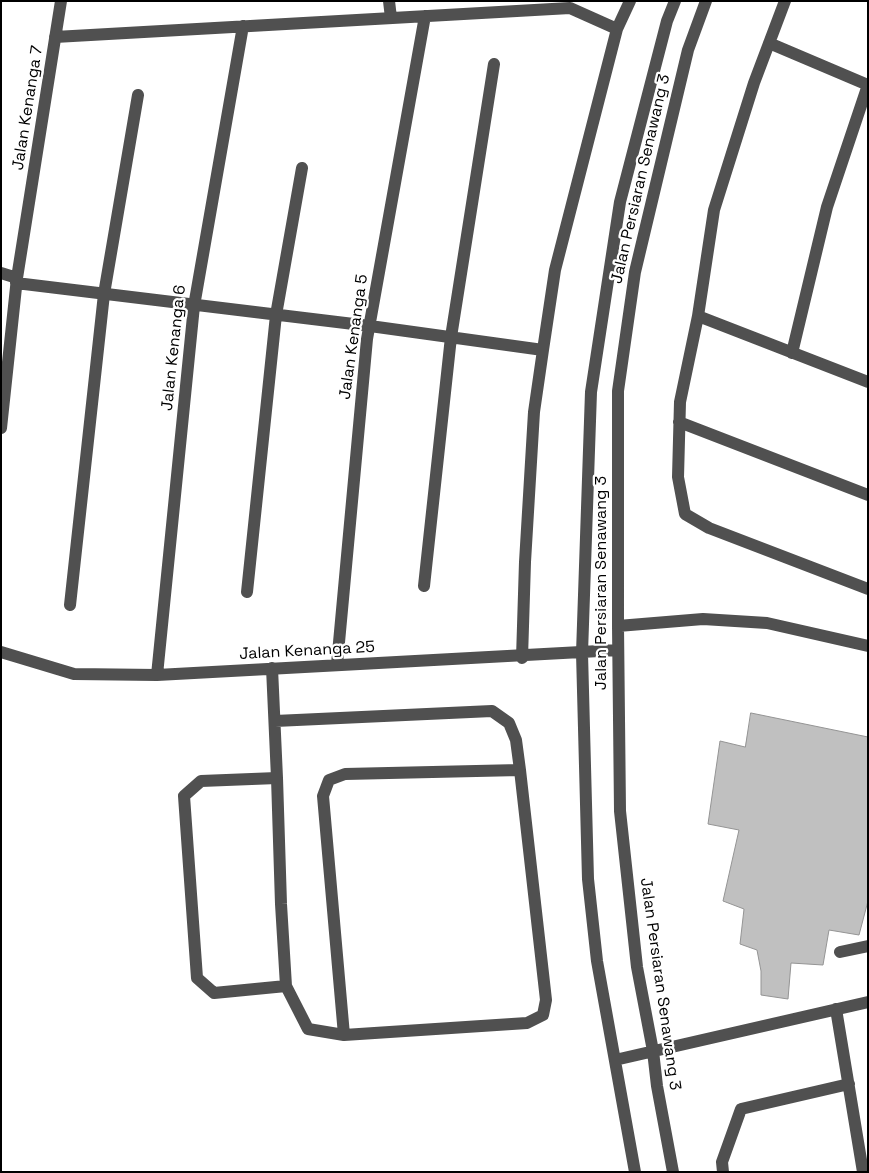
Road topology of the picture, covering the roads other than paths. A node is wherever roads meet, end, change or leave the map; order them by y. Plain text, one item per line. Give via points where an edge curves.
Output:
1 (61, 1) edge
2 (389, 1) edge
3 (630, 1) edge
4 (675, 1) edge
5 (706, 1) edge
6 (785, 1) edge
7 (424, 16) junction
8 (391, 18) junction
9 (243, 26) junction
10 (618, 29) junction
11 (55, 37) junction
12 (769, 43) junction
13 (494, 64) dead end
14 (868, 85) edge
15 (138, 95) dead end
16 (302, 168) dead end
17 (1, 273) edge
18 (17, 280) junction
19 (104, 294) junction
20 (194, 306) junction
21 (276, 315) junction
22 (698, 316) junction
23 (370, 326) junction
24 (451, 337) junction
25 (543, 350) junction
26 (792, 353) junction
27 (868, 382) edge
28 (679, 422) junction
29 (1, 428) edge
30 (868, 495) edge
31 (424, 586) dead end
32 (868, 589) edge
33 (247, 592) dead end
34 (70, 605) dead end
35 (618, 626) junction
36 (868, 646) edge
37 (618, 650) junction
38 (1, 652) edge
39 (582, 653) junction
40 (522, 657) junction
41 (337, 664) junction
42 (272, 668) junction
43 (158, 675) junction
44 (275, 721) junction
45 (520, 770) junction
46 (277, 778) junction
47 (868, 946) edge
48 (840, 952) dead end
49 (286, 986) junction
50 (868, 1002) edge
51 (836, 1008) junction
52 (344, 1035) junction
53 (653, 1051) junction
54 (615, 1060) junction
55 (849, 1084) junction
56 (636, 1172) edge
57 (673, 1172) edge
58 (723, 1172) edge
59 (863, 1172) edge

1 - 11 street, Jalan Kenanga 7
2 - 8 street
3 - 10 street
4 - 39 street, Jalan Persiaran Senawang 3 via 620,202 591,392
5 - 35 street, Jalan Persiaran Senawang 3 via 688,50 632,290 618,391
6 - 12 street
7 - 8 street
7 - 10 street via 570,8
7 - 23 street, Jalan Kenanga 5
8 - 9 street
9 - 11 street
9 - 20 street, Jalan Kenanga 6
10 - 25 street via 555,270
11 - 18 street, Jalan Kenanga 7
12 - 14 street
12 - 22 street via 714,210
13 - 24 street
14 - 26 street via 827,207
15 - 19 street
16 - 21 street
17 - 18 street
18 - 19 street
18 - 29 street, Jalan Kenanga 7
19 - 20 street
19 - 34 street
20 - 21 street
20 - 43 street, Jalan Kenanga 6
21 - 23 street
21 - 33 street
22 - 26 street
22 - 28 street via 680,402
23 - 24 street
23 - 41 street, Jalan Kenanga 5
24 - 25 street
24 - 31 street
25 - 40 street via 534,412 524,562
26 - 27 street
28 - 30 street
28 - 32 street via 678,478 685,514 709,528
35 - 36 street via 703,619 767,623
35 - 37 street, Jalan Persiaran Senawang 3
37 - 39 street, Jalan Kenanga 25
37 - 53 street, Jalan Persiaran Senawang 3 via 620,811 638,967
38 - 43 street, Jalan Kenanga 25 via 74,674
39 - 40 street, Jalan Kenanga 25
39 - 54 street, Jalan Persiaran Senawang 3 via 588,879
40 - 41 street, Jalan Kenanga 25
41 - 42 street, Jalan Kenanga 25
42 - 43 street, Jalan Kenanga 25
42 - 44 street
44 - 45 street via 492,711 509,722 516,740
44 - 46 street
45 - 52 street via 546,1000 543,1015 527,1023
45 - 52 street via 345,774 329,780 323,796
46 - 49 street
46 - 49 street via 201,781 184,796 197,978 214,994
47 - 48 street
49 - 52 street via 308,1029
50 - 51 street
51 - 53 street
51 - 55 street
53 - 54 street
53 - 57 street, Jalan Persiaran Senawang 3
54 - 56 street, Jalan Persiaran Senawang 3
55 - 58 street via 741,1109 722,1162
55 - 59 street

